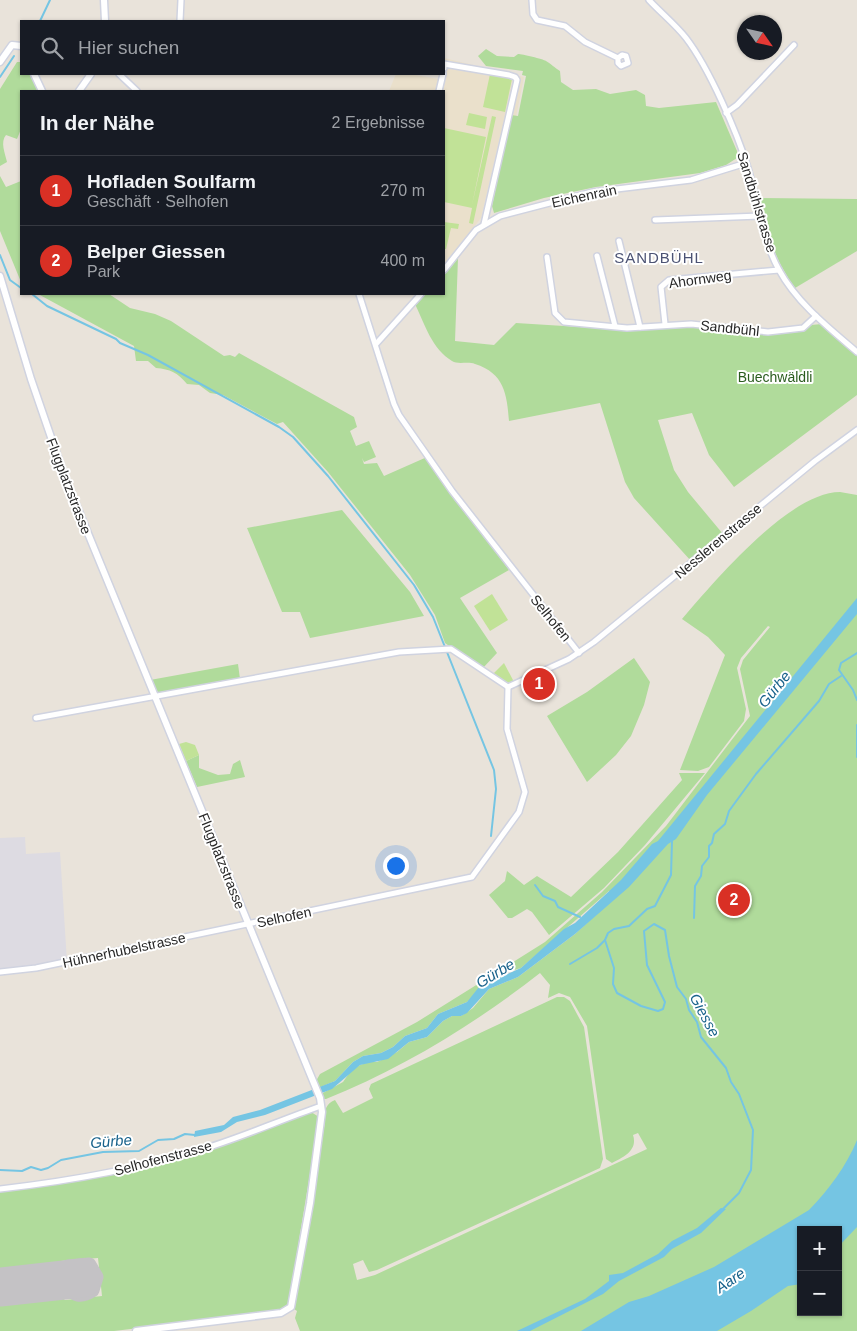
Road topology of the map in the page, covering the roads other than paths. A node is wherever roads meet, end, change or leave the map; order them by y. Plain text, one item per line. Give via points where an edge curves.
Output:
1 (104, 0) edge
2 (181, 0) edge
3 (532, 0) edge
4 (659, 0) edge
5 (651, 2) edge
6 (105, 20) edge
7 (180, 20) edge
8 (794, 45) dead end
9 (20, 46) edge
10 (618, 58) dead end
11 (0, 62) edge
12 (445, 64) edge
13 (34, 75) edge
14 (90, 75) edge
15 (120, 75) edge
16 (443, 75) edge
17 (42, 90) edge
18 (80, 90) edge
19 (136, 90) edge
20 (440, 90) edge
21 (726, 113) junction
22 (746, 163) junction
23 (760, 216) junction
24 (655, 220) dead end
25 (484, 224) junction
26 (619, 241) dead end
27 (597, 256) dead end
28 (547, 257) dead end
29 (445, 269) edge
30 (779, 270) junction
31 (0, 276) edge
32 (359, 295) edge
33 (421, 295) edge
34 (816, 316) junction
35 (665, 324) junction
36 (615, 326) junction
37 (640, 327) junction
38 (376, 344) junction
39 (857, 352) edge
40 (857, 430) edge
41 (579, 653) junction
42 (508, 687) junction
43 (154, 696) junction
44 (36, 718) dead end
45 (248, 924) junction
46 (0, 972) edge
47 (321, 1106) junction
48 (0, 1189) edge
49 (136, 1331) edge

1 - 6 street
2 - 7 street
3 - 10 street via 537,20 565,26 585,42
4 - 5 street
5 - 21 street, Sandbühlstrasse via 692,47
8 - 21 street via 738,105
9 - 11 street via 12,46
12 - 25 street via 509,75 517,80
13 - 17 street
14 - 18 street
15 - 19 street
16 - 20 street
21 - 22 street, Sandbühlstrasse
22 - 23 street, Sandbühlstrasse
22 - 25 street, Eichenrain via 691,180 592,192 500,216
23 - 24 street
23 - 30 street, Sandbühlstrasse
25 - 29 street, Eichenrain via 468,238
26 - 37 street
27 - 36 street
28 - 36 street, Sandbühl via 555,314 559,320
30 - 34 street, Sandbühlstrasse
30 - 35 street, Ahornweg via 669,280 661,287
31 - 43 street, Flugplatzstrasse via 64,475
32 - 38 street, Selhofen
33 - 38 street
34 - 35 street, Sandbühl via 803,328 781,332
34 - 39 street, Sandbühlstrasse
35 - 37 street, Sandbühl
36 - 37 street, Sandbühl
38 - 41 street, Selhofen via 400,415 458,499
40 - 41 street, Nesslerenstrasse
41 - 42 street, Selhofen
42 - 43 street via 446,649 400,652
42 - 45 street, Selhofen via 507,729 524,797 519,812 472,877
43 - 44 street
43 - 45 street, Flugplatzstrasse
45 - 46 street, Hühnerhubelstrasse via 36,968
45 - 47 street, Flugplatzstrasse
47 - 48 street, Selhofenstrasse via 172,1158 59,1182
47 - 49 street, Flugplatzstrasse via 322,1122 291,1307 282,1313

